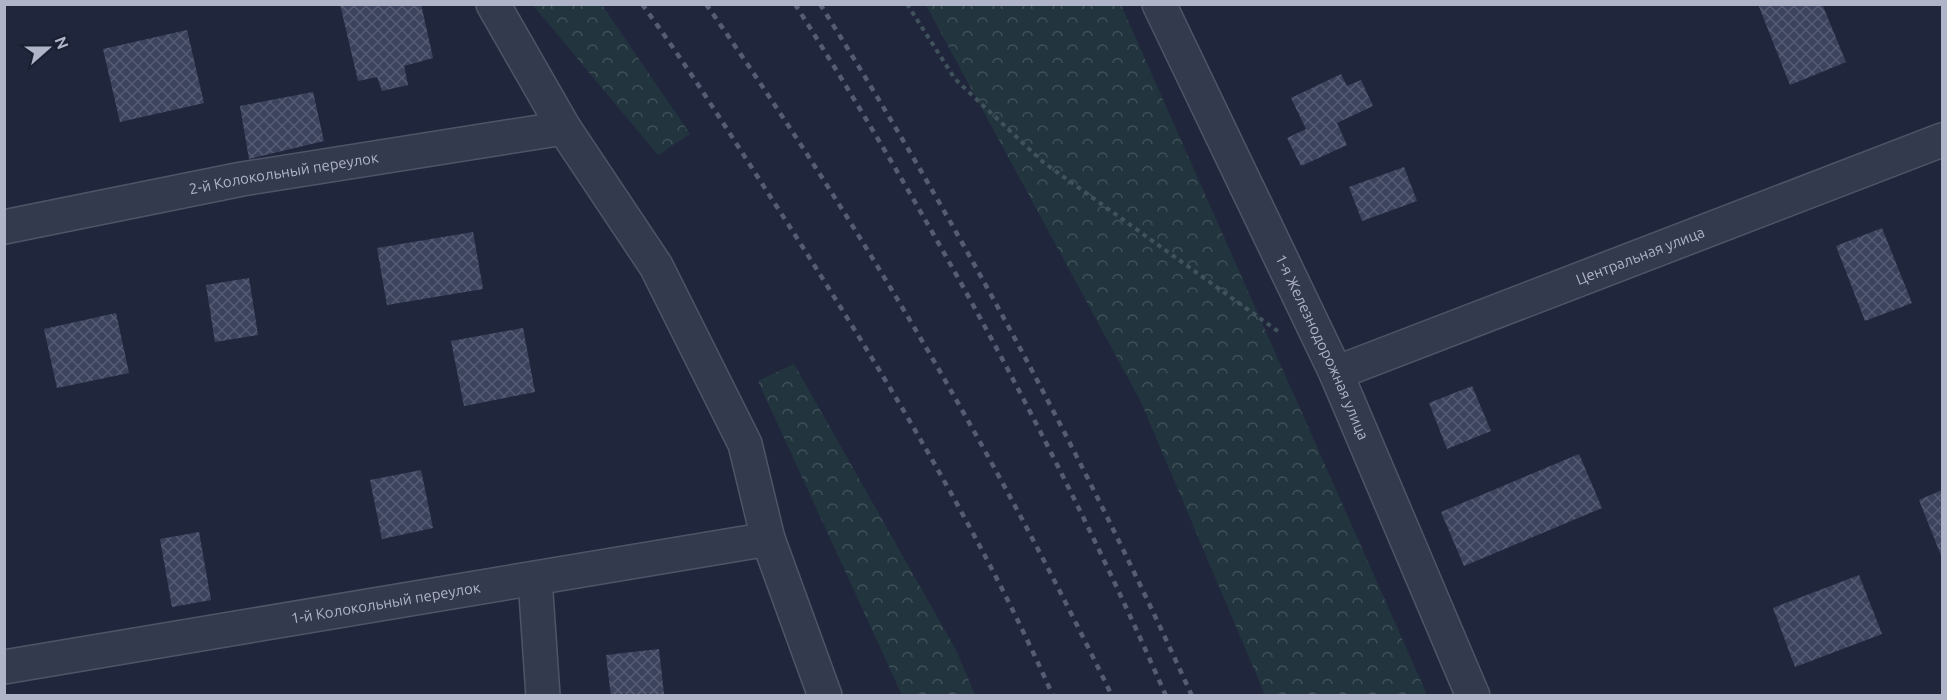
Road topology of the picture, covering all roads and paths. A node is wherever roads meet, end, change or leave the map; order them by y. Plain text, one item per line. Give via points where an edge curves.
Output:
1 (493, 4) edge
2 (907, 4) edge
3 (1159, 4) edge
4 (564, 128) junction
5 (1942, 140) edge
6 (4, 227) edge
7 (1289, 339) dead end
8 (1336, 373) junction
9 (768, 539) junction
10 (535, 579) junction
11 (4, 667) edge
12 (543, 696) edge
13 (825, 696) edge
14 (1473, 696) edge

1 - 4 street
2 - 7 path via 955,79 1043,162
3 - 8 street, 1-я Железнодорожная улица
4 - 6 street, 2-й Колокольный переулок via 242,179
4 - 9 street via 656,266 745,444
5 - 8 street, Центральная улица
8 - 14 street, 1-я Железнодорожная улица
9 - 10 street, 1-й Колокольный переулок
9 - 13 street
10 - 11 street, 1-й Колокольный переулок
10 - 12 street

